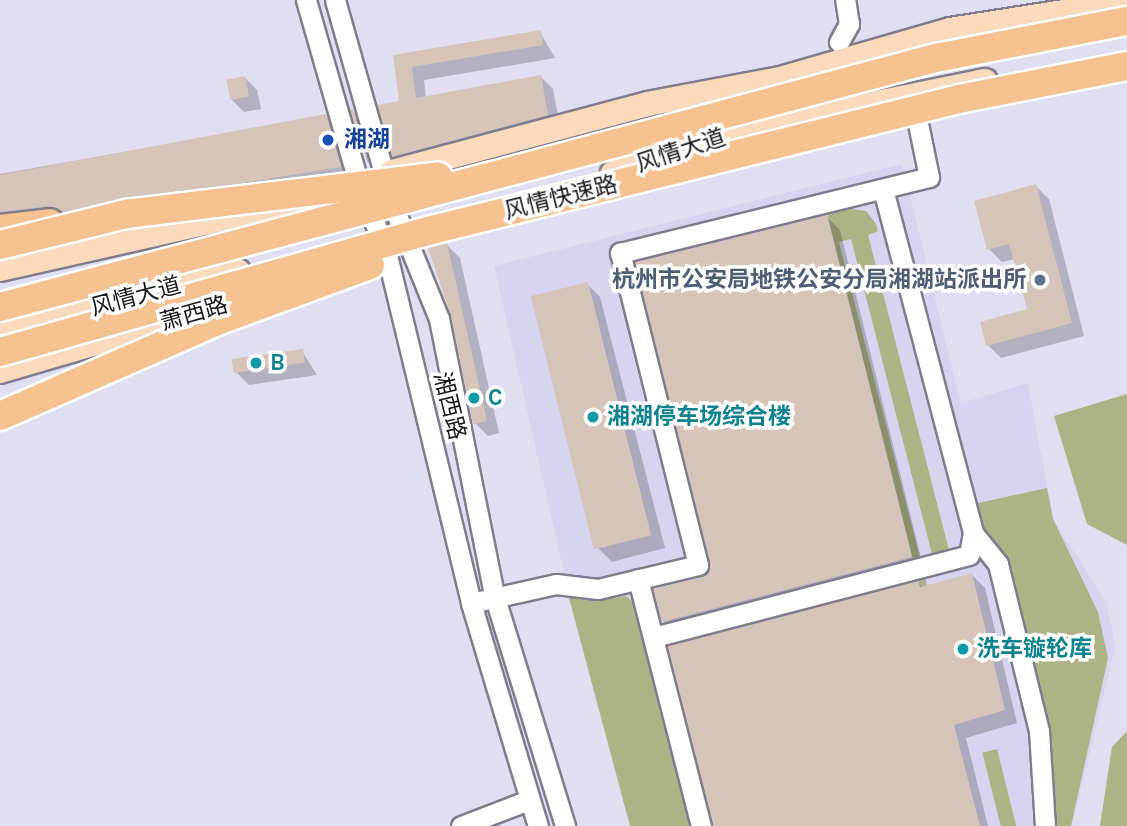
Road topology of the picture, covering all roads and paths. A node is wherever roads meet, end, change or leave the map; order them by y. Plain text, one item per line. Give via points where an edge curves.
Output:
1 (306, 0) edge
2 (335, 0) edge
3 (845, 0) edge
4 (1127, 2) edge
5 (1127, 22) edge
6 (839, 42) dead end
7 (1127, 58) edge
8 (1127, 66) edge
9 (780, 79) junction
10 (912, 93) junction
11 (723, 159) junction
12 (538, 167) junction
13 (385, 174) junction
14 (358, 181) junction
15 (883, 188) junction
16 (384, 210) junction
17 (126, 214) junction
18 (0, 229) edge
19 (410, 242) junction
20 (0, 245) edge
21 (386, 251) junction
22 (0, 270) edge
23 (0, 307) edge
24 (0, 333) edge
25 (0, 352) edge
26 (0, 371) edge
27 (47, 394) junction
28 (0, 416) edge
29 (0, 426) edge
30 (973, 533) junction
31 (638, 579) junction
32 (495, 597) junction
33 (471, 603) junction
34 (654, 637) junction
35 (529, 800) junction
36 (461, 826) edge
37 (538, 826) edge
38 (565, 826) edge
39 (701, 826) edge
40 (1045, 826) edge

1 - 14 street, 湘西路
2 - 13 street, 湘西路
3 - 6 street via 849,24
4 - 9 main road, 风情大道 via 950,30
5 - 12 highway, 风情快速路, bridge via 936,58
7 - 10 main road, 风情大道
8 - 11 highway, 风情快速路, bridge via 959,99
9 - 13 main road, 风情大道 via 647,104
9 - 16 main road via 661,130
10 - 15 street via 929,177
10 - 19 main road, 风情大道 via 749,129
11 - 25 highway, 风情快速路, bridge via 432,230
11 - 27 highway, bridge via 311,286
12 - 17 highway, bridge
12 - 23 highway, 风情快速路, bridge
13 - 14 main road, 风情大道
13 - 16 street, 湘西路
14 - 16 street, 湘西路
14 - 22 main road, 风情大道 via 270,211
15 - 30 street
15 - 31 street via 620,253 698,565
16 - 19 street, 湘西路
16 - 21 street, 湘西路
17 - 18 highway, bridge
17 - 20 highway, bridge
19 - 21 main road, 风情大道
19 - 32 street, 湘西路 via 439,319
21 - 24 main road, 风情大道 via 281,260
21 - 26 main road, 萧西路
21 - 33 street, 湘西路
27 - 28 highway, bridge
27 - 29 highway, bridge
30 - 34 street via 969,555
30 - 40 street via 998,564 1039,730
31 - 32 street via 598,589 556,584
31 - 34 street
32 - 33 street
32 - 38 street, 湘西路
33 - 35 street, 湘西路
34 - 39 street
35 - 36 street
35 - 37 street, 湘西路

